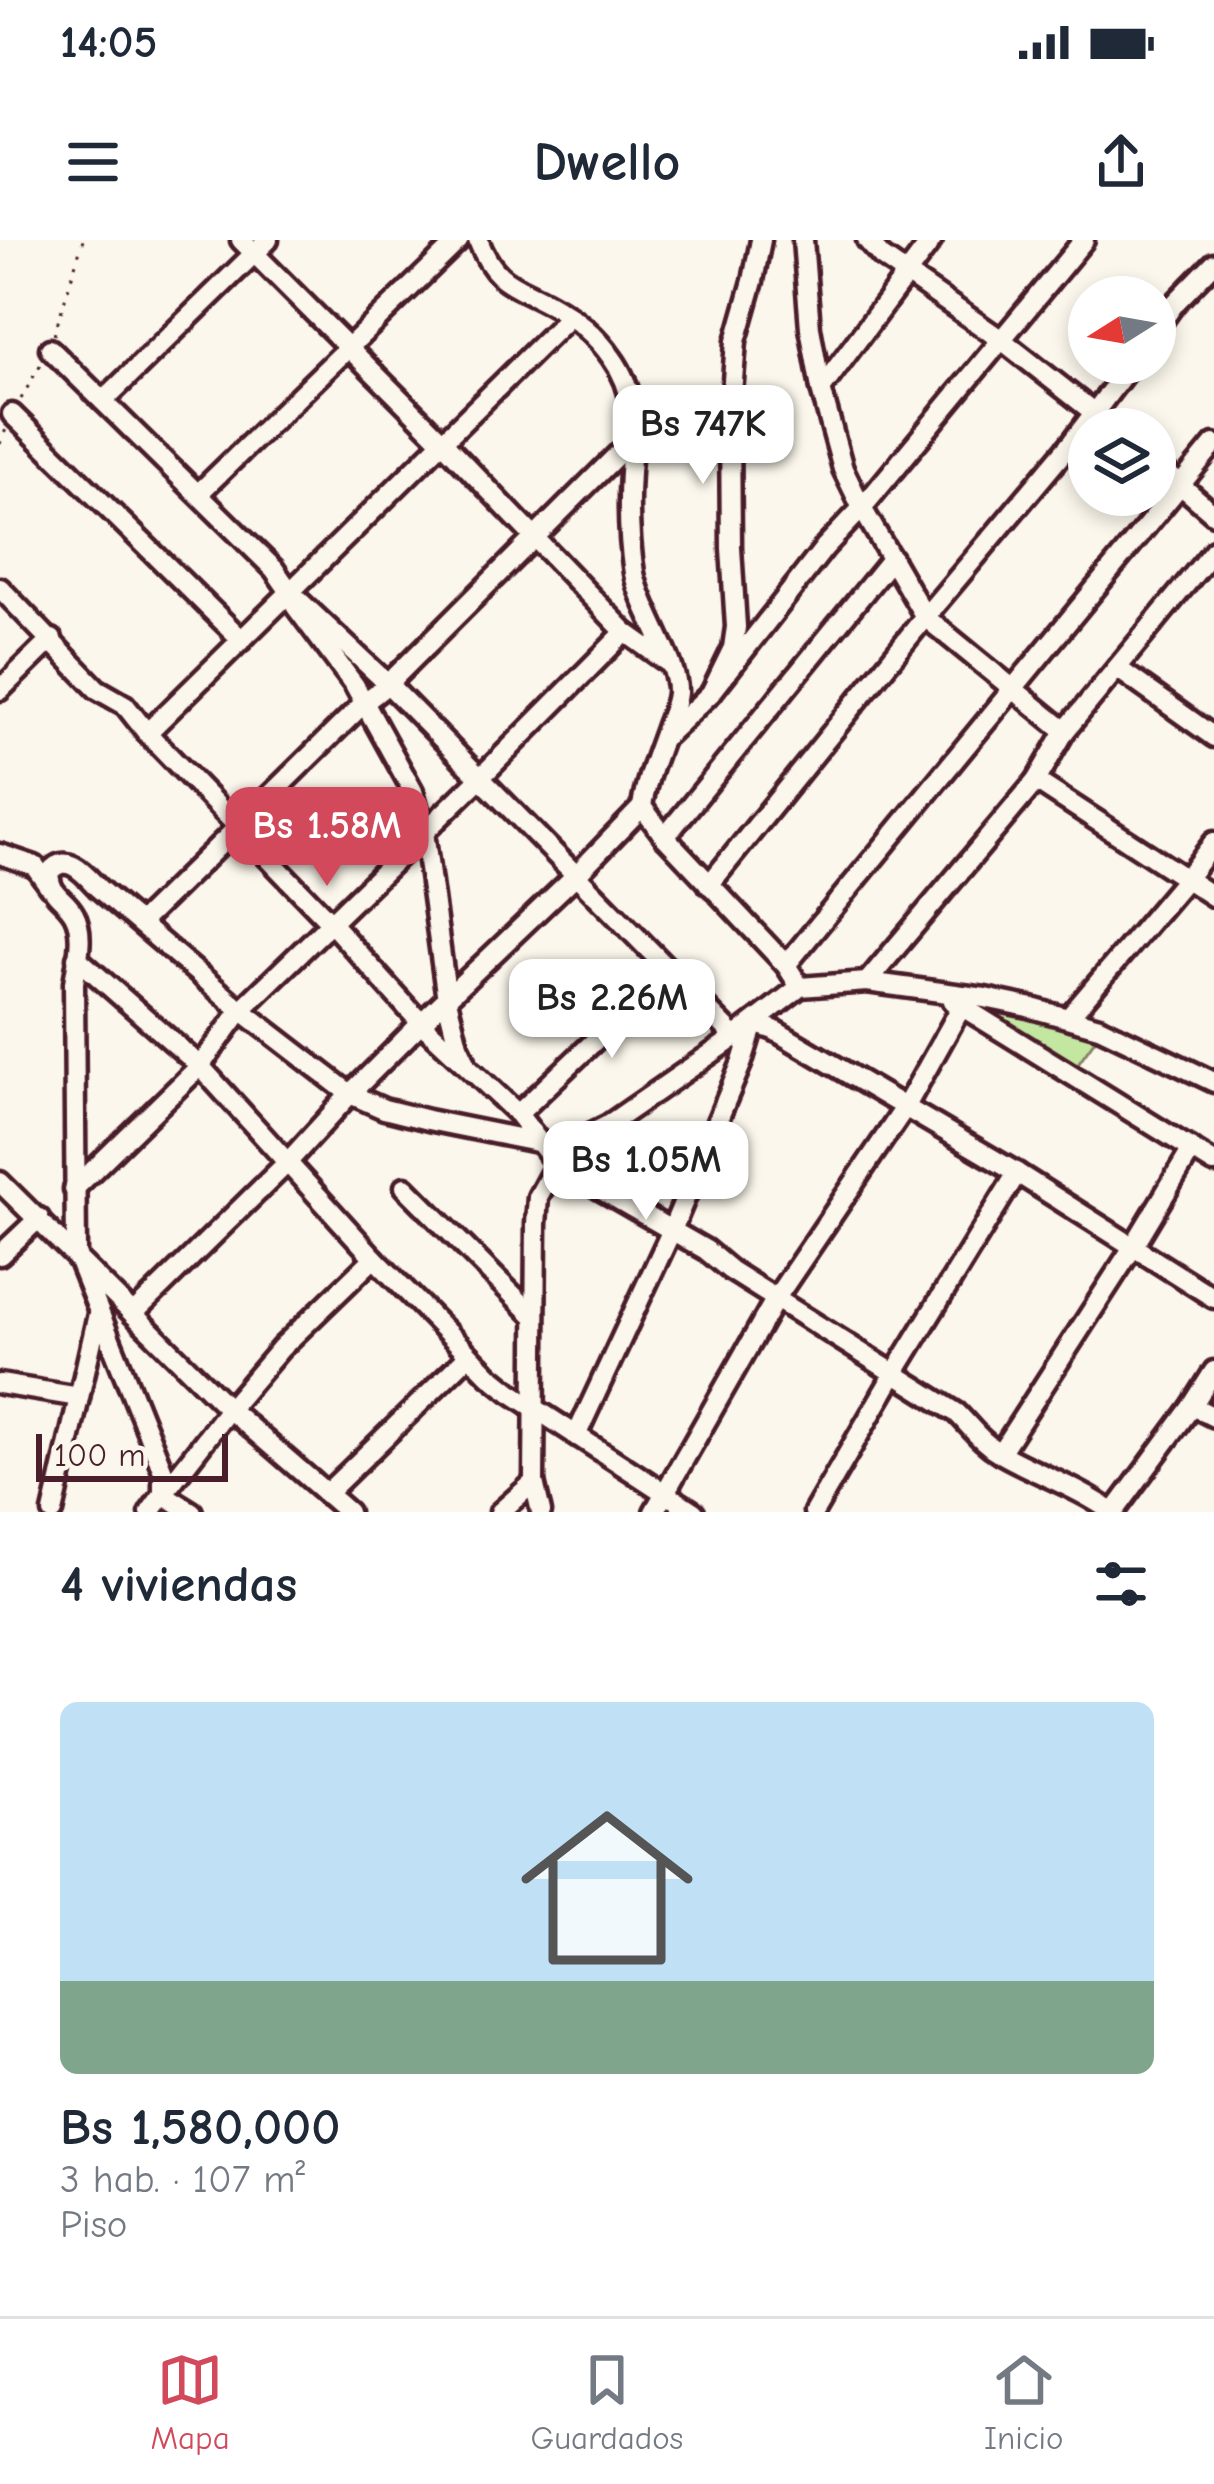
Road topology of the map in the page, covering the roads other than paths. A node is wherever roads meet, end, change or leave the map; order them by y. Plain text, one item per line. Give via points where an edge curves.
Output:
1 (459, 240) edge
2 (478, 240) edge
3 (761, 240) edge
4 (803, 240) edge
5 (932, 240) edge
6 (1084, 240) edge
7 (255, 245) edge
8 (875, 246) edge
9 (1214, 263) edge
10 (904, 274) junction
11 (1176, 301) edge
12 (569, 317) junction
13 (1004, 340) junction
14 (349, 346) junction
15 (50, 349) dead end
16 (1116, 384) edge
17 (821, 389) junction
18 (103, 401) junction
19 (1091, 408) edge
20 (1097, 408) edge
21 (12, 414) dead end
22 (441, 440) junction
23 (634, 444) junction
24 (1068, 444) edge
25 (1214, 444) edge
26 (1176, 481) edge
27 (1179, 484) junction
28 (199, 493) junction
29 (862, 508) junction
30 (1214, 514) edge
31 (536, 537) junction
32 (1214, 550) edge
33 (892, 558) junction
34 (0, 588) edge
35 (290, 592) junction
36 (925, 616) junction
37 (625, 632) junction
38 (52, 639) junction
39 (242, 640) junction
40 (671, 664) junction
41 (1117, 668) junction
42 (388, 684) junction
43 (1012, 689) junction
44 (0, 690) edge
45 (711, 693) junction
46 (365, 702) junction
47 (1065, 731) junction
48 (146, 733) junction
49 (1214, 737) edge
50 (662, 740) junction
51 (480, 778) junction
52 (1036, 781) junction
53 (642, 807) junction
54 (240, 826) junction
55 (424, 832) junction
56 (664, 837) junction
57 (1214, 842) edge
58 (0, 854) edge
59 (576, 875) junction
60 (1186, 879) junction
61 (709, 885) junction
62 (52, 890) junction
63 (1214, 897) edge
64 (331, 922) junction
65 (140, 923) junction
66 (77, 958) junction
67 (786, 965) junction
68 (669, 970) junction
69 (867, 982) junction
70 (800, 987) junction
71 (930, 989) junction
72 (448, 1000) junction
73 (962, 1006) junction
74 (241, 1010) junction
75 (1069, 1017) junction
76 (421, 1023) junction
77 (754, 1023) junction
78 (735, 1037) junction
79 (467, 1064) junction
80 (200, 1066) junction
81 (1214, 1082) edge
82 (350, 1094) junction
83 (906, 1106) junction
84 (518, 1114) junction
85 (542, 1143) junction
86 (1192, 1150) junction
87 (1214, 1163) edge
88 (286, 1164) junction
89 (556, 1164) junction
90 (1017, 1173) junction
91 (0, 1182) edge
92 (405, 1187) dead end
93 (74, 1189) junction
94 (39, 1218) junction
95 (671, 1232) junction
96 (1133, 1247) junction
97 (76, 1254) junction
98 (0, 1255) edge
99 (374, 1258) junction
100 (776, 1298) junction
101 (1214, 1298) edge
102 (98, 1314) junction
103 (133, 1314) junction
104 (533, 1315) junction
105 (469, 1354) junction
106 (1214, 1371) edge
107 (894, 1374) junction
108 (0, 1384) edge
109 (79, 1397) junction
110 (1192, 1406) junction
111 (532, 1407) junction
112 (229, 1409) junction
113 (1214, 1418) edge
114 (576, 1436) junction
115 (1000, 1453) junction
116 (534, 1482) junction
117 (666, 1493) junction
118 (163, 1494) junction
119 (326, 1495) junction
120 (53, 1512) edge
121 (150, 1512) edge
122 (192, 1512) edge
123 (348, 1512) edge
124 (500, 1512) edge
125 (542, 1512) edge
126 (654, 1512) edge
127 (694, 1512) edge
128 (814, 1512) edge
129 (1113, 1512) edge

1 - 14 street
2 - 12 street via 514,287
3 - 45 street via 736,341 730,420 736,627
4 - 17 street
5 - 10 street
6 - 13 street
7 - 14 street
7 - 18 street
8 - 10 street
9 - 11 street
10 - 13 street
10 - 17 street
12 - 22 street
12 - 23 street via 622,372
13 - 19 street
13 - 29 street
14 - 22 street
14 - 28 street
15 - 18 street
16 - 20 street
17 - 29 street
18 - 28 street
21 - 39 street
22 - 31 street
22 - 35 street
23 - 31 street
23 - 40 street via 634,576
24 - 36 street
25 - 27 street
26 - 27 street
27 - 30 street
27 - 43 street
28 - 35 street
29 - 33 street
29 - 45 street
31 - 37 street
31 - 42 street
32 - 41 street
33 - 36 street
33 - 56 street
34 - 38 street
35 - 39 street
35 - 42 street
35 - 46 street
36 - 43 street
36 - 61 street
37 - 40 street
37 - 51 street
38 - 44 street
38 - 48 street
39 - 48 street
40 - 50 street via 677,696
41 - 47 street
41 - 49 street
42 - 46 street
42 - 51 street
43 - 47 street
43 - 67 street
45 - 50 street
46 - 54 street
46 - 55 street via 413,791
47 - 52 street
48 - 54 street
50 - 53 street
51 - 55 street
51 - 59 street
52 - 60 street
52 - 69 street
53 - 56 street
53 - 59 street
54 - 64 street
54 - 65 street
55 - 64 street
55 - 72 street
56 - 61 street
57 - 60 street
58 - 62 street via 35,866
59 - 68 street
59 - 72 street
60 - 63 street
60 - 75 street
61 - 67 street
62 - 65 street via 49,873 68,862
62 - 66 street via 75,915
64 - 74 street
64 - 76 street
65 - 74 street
66 - 80 street
66 - 93 street
67 - 70 street
68 - 78 street
68 - 84 street
69 - 70 street
69 - 71 street
70 - 77 street
71 - 73 street
71 - 75 street
72 - 76 street
72 - 79 street
73 - 83 street
73 - 86 street
74 - 80 street
74 - 82 street
75 - 81 street
76 - 79 street
76 - 82 street
77 - 78 street
77 - 83 street
77 - 95 street
78 - 85 street via 596,1131 572,1143
79 - 84 street
80 - 88 street
80 - 93 street
82 - 85 street via 384,1109
82 - 88 street
83 - 90 street
83 - 100 street
84 - 85 street
85 - 89 street
86 - 87 street
86 - 96 street
88 - 99 street
88 - 103 street
89 - 95 street
89 - 104 street via 538,1197
90 - 96 street
90 - 107 street
91 - 94 street
92 - 104 street
93 - 97 street
94 - 97 street
94 - 98 street
95 - 100 street
95 - 114 street
96 - 101 street
96 - 115 street
97 - 102 street
97 - 103 street
99 - 105 street
99 - 112 street
100 - 107 street
100 - 117 street
102 - 109 street
102 - 118 street via 163,1471
103 - 112 street
104 - 111 street
105 - 111 street
105 - 119 street
106 - 110 street
107 - 115 street via 957,1413
107 - 128 street
108 - 109 street
109 - 120 street
110 - 113 street
110 - 129 street
111 - 114 street
111 - 116 street
112 - 118 street
112 - 119 street
114 - 117 street
115 - 129 street
116 - 124 street
116 - 125 street
117 - 126 street
117 - 127 street
118 - 121 street
118 - 122 street
119 - 123 street

